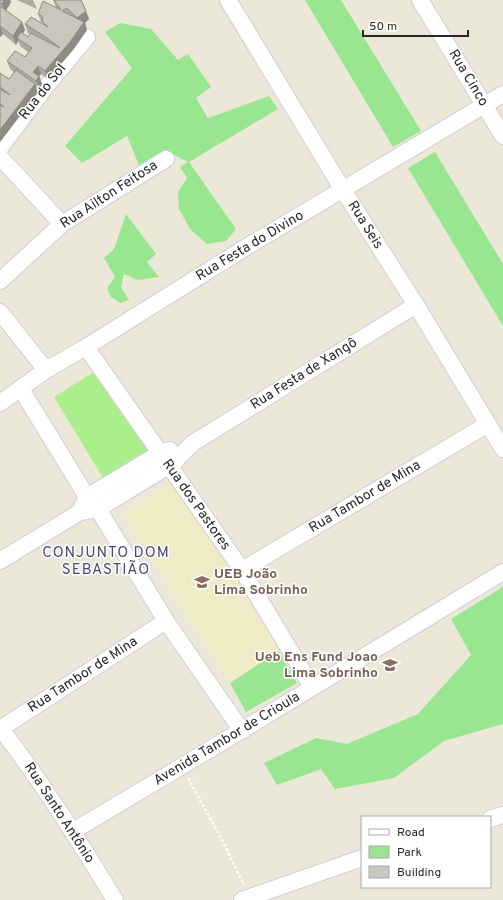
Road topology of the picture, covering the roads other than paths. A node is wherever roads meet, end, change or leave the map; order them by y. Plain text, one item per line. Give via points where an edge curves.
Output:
1 (228, 0) edge
2 (420, 0) edge
3 (87, 37) dead end
4 (503, 94) edge
5 (485, 106) junction
6 (503, 136) edge
7 (0, 148) edge
8 (0, 157) edge
9 (166, 159) dead end
10 (343, 190) junction
11 (62, 224) junction
12 (0, 280) edge
13 (416, 305) junction
14 (0, 312) edge
15 (86, 348) junction
16 (46, 370) junction
17 (21, 389) junction
18 (0, 403) edge
19 (488, 424) junction
20 (193, 443) junction
21 (503, 449) edge
22 (160, 453) junction
23 (169, 467) junction
24 (87, 497) junction
25 (98, 509) junction
26 (80, 512) junction
27 (0, 561) edge
28 (242, 570) junction
29 (503, 572) edge
30 (166, 621) junction
31 (312, 687) junction
32 (0, 729) edge
33 (242, 731) junction
34 (503, 815) edge
35 (491, 819) edge
36 (73, 831) junction
37 (361, 858) edge
38 (246, 899) edge
39 (115, 900) edge

1 - 10 street, Rua Seis
2 - 5 street, Rua Cinco
3 - 7 street, Rua do Sol
4 - 5 street, Rua Festa do Divino
5 - 6 street, Rua Cinco
5 - 10 street, Rua Festa do Divino
8 - 11 street
9 - 11 street, Rua Ailton Feitosa
10 - 13 street, Rua Seis
10 - 15 street, Rua Festa do Divino via 248,246
11 - 12 street, Rua Ailton Feitosa
13 - 19 street, Rua Seis
13 - 20 street, Rua Festa de Xangô
14 - 16 street
15 - 16 street, Rua Festa do Divino
15 - 22 street, Rua dos Pastores
16 - 17 street, Rua Festa do Divino
17 - 18 street, Rua Festa do Divino
17 - 24 street
19 - 21 street, Rua Seis
19 - 28 street, Rua Tambor de Mina
20 - 22 street, Rua Festa de Xangô
20 - 23 street, Rua Festa de Xangô
22 - 23 street, Rua dos Pastores
22 - 24 street, Rua Festa de Xangô
23 - 25 street, Rua Festa de Xangô
23 - 28 street, Rua dos Pastores
24 - 25 street
24 - 26 street
25 - 26 street, Rua Festa de Xangô
25 - 30 street
26 - 27 street, Rua Festa de Xangô
28 - 31 street, Rua dos Pastores
29 - 31 street, Avenida Tambor de Crioula
30 - 32 street, Rua Tambor de Mina
30 - 33 street
31 - 33 street, Avenida Tambor de Crioula
32 - 36 street, Rua Santo Antônio via 29,766
33 - 36 street, Avenida Tambor de Crioula
34 - 35 street
36 - 39 street, Rua Santo Antônio
37 - 38 street

